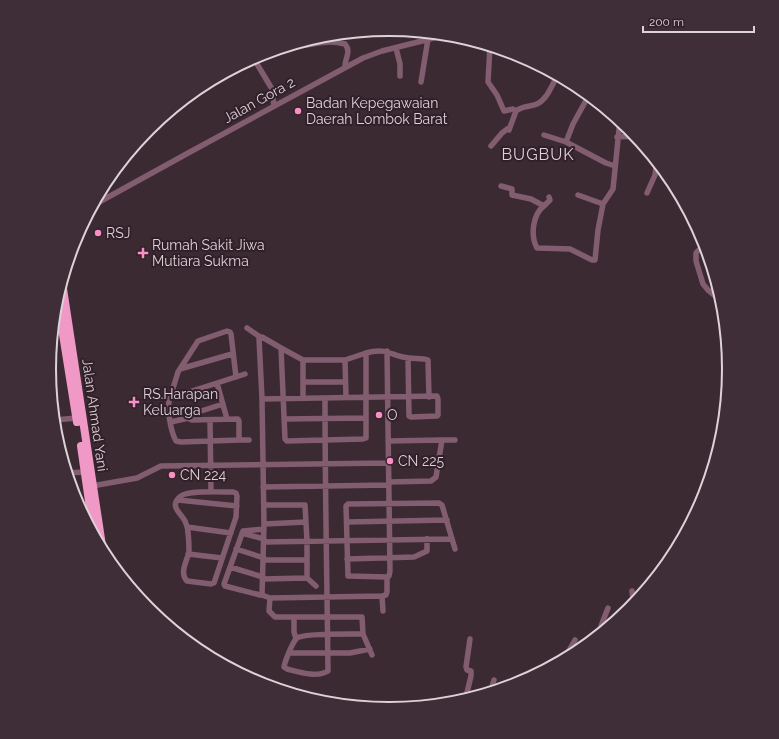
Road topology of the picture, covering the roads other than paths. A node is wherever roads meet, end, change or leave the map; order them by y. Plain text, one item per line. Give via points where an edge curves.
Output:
1 (428, 39) joint
2 (333, 41) edge
3 (396, 48) junction
4 (490, 52) edge
5 (257, 63) edge
6 (345, 68) junction
7 (400, 76) dead end
8 (555, 80) edge
9 (421, 82) dead end
10 (586, 100) edge
11 (274, 106) junction
12 (516, 111) junction
13 (619, 128) edge
14 (544, 135) dead end
15 (627, 136) edge
16 (617, 137) junction
17 (566, 142) junction
18 (491, 146) dead end
19 (615, 166) junction
20 (656, 169) edge
21 (501, 186) dead end
22 (647, 193) dead end
23 (578, 195) dead end
24 (549, 197) dead end
25 (103, 200) edge
26 (603, 204) junction
27 (544, 206) junction
28 (700, 249) edge
29 (64, 296) edge
30 (715, 296) edge
31 (60, 315) edge
32 (247, 328) dead end
33 (260, 337) junction
34 (281, 348) junction
35 (387, 351) junction
36 (366, 353) junction
37 (232, 354) junction
38 (408, 358) junction
39 (303, 360) junction
40 (345, 360) junction
41 (180, 369) junction
42 (245, 374) dead end
43 (236, 377) junction
44 (303, 382) junction
45 (345, 382) junction
46 (217, 383) junction
47 (429, 396) junction
48 (346, 397) junction
49 (366, 397) junction
50 (388, 397) junction
51 (409, 397) junction
52 (170, 398) junction
53 (283, 398) junction
54 (303, 398) junction
55 (325, 398) junction
56 (262, 399) junction
57 (223, 404) junction
58 (188, 418) junction
59 (325, 418) junction
60 (366, 418) junction
61 (227, 419) junction
62 (284, 419) junction
63 (210, 420) junction
64 (60, 421) edge
65 (170, 422) junction
66 (80, 424) junction
67 (239, 440) junction
68 (249, 440) dead end
69 (325, 440) junction
70 (442, 440) junction
71 (455, 440) dead end
72 (211, 441) junction
73 (388, 441) junction
74 (388, 463) junction
75 (325, 464) junction
76 (211, 465) junction
77 (263, 465) junction
78 (85, 472) junction
79 (73, 473) edge
80 (389, 483) junction
81 (92, 486) junction
82 (325, 486) junction
83 (263, 487) junction
84 (211, 492) junction
85 (178, 500) junction
86 (389, 503) junction
87 (92, 504) junction
88 (264, 505) junction
89 (237, 506) junction
90 (91, 518) edge
91 (447, 520) junction
92 (389, 521) junction
93 (306, 522) junction
94 (347, 522) junction
95 (264, 526) junction
96 (188, 527) junction
97 (98, 531) edge
98 (242, 532) junction
99 (230, 533) junction
100 (427, 539) junction
101 (451, 539) junction
102 (389, 540) junction
103 (264, 541) junction
104 (307, 541) junction
105 (327, 541) junction
106 (347, 541) junction
107 (236, 549) junction
108 (455, 549) dead end
109 (188, 554) junction
110 (222, 558) junction
111 (390, 558) junction
112 (264, 559) junction
113 (347, 559) junction
114 (307, 560) junction
115 (230, 567) junction
116 (387, 577) junction
117 (263, 578) junction
118 (307, 578) junction
119 (316, 586) dead end
120 (632, 591) dead end
121 (262, 594) junction
122 (382, 596) junction
123 (327, 597) junction
124 (633, 597) edge
125 (270, 598) junction
126 (608, 608) dead end
127 (383, 611) dead end
128 (328, 617) junction
129 (294, 618) junction
130 (601, 626) edge
131 (363, 634) junction
132 (328, 635) junction
133 (296, 639) junction
134 (470, 639) dead end
135 (575, 640) dead end
136 (569, 650) edge
137 (328, 653) junction
138 (290, 654) junction
139 (494, 680) dead end
140 (492, 687) edge
141 (465, 695) edge

1 - 3 street, Jalan Gora 2
1 - 9 street
2 - 6 street via 347,46
3 - 6 street, Jalan Gora 2 via 375,53
3 - 7 street
4 - 12 street via 488,82 504,111
5 - 11 street via 272,90
6 - 11 street, Jalan Gora 2
8 - 12 street via 541,101
10 - 17 street
11 - 25 street, Jalan Gora 2
12 - 18 street via 509,129
13 - 16 street
14 - 17 street
15 - 16 street
16 - 19 street
17 - 19 street
19 - 26 street via 613,189
20 - 22 street
21 - 27 street via 512,189 514,196 531,199
23 - 26 street
24 - 27 street via 550,200
26 - 27 street via 593,260 570,249 536,247 534,222 538,211
28 - 30 street via 696,253 696,261 703,284
29 - 66 highway, Jalan Ahmad Yani
31 - 66 highway
32 - 33 street
33 - 34 street
33 - 56 street
34 - 39 street
34 - 53 street
35 - 36 street via 375,350
35 - 38 street
35 - 50 street
36 - 40 street
36 - 49 street
37 - 41 street
37 - 41 street via 231,334 227,331 198,341
37 - 43 street
38 - 47 street via 428,360
38 - 51 street
39 - 40 street
39 - 44 street
40 - 45 street
41 - 52 street
42 - 43 street
43 - 46 street
44 - 45 street
44 - 54 street
45 - 48 street
46 - 52 street
46 - 57 street
47 - 51 street
47 - 51 street via 438,398 437,416 409,417
48 - 49 street
48 - 55 street
49 - 50 street
49 - 60 street
50 - 51 street
50 - 73 street
52 - 65 street
53 - 54 street
53 - 56 street
53 - 62 street
54 - 55 street
55 - 59 street
56 - 77 street
57 - 58 street via 192,414
57 - 61 street
58 - 63 street
58 - 65 street
59 - 60 street
59 - 62 street
59 - 69 street
60 - 69 street via 365,438
61 - 63 street
61 - 67 street via 239,420
62 - 69 street via 284,438 287,440
63 - 72 street
64 - 66 street
65 - 72 street via 176,441
66 - 78 highway
66 - 81 highway, Jalan Ahmad Yani
67 - 68 street
67 - 72 street
69 - 75 street
70 - 71 street
70 - 73 street
70 - 80 street via 434,480
72 - 76 street
73 - 74 street
74 - 75 street
74 - 80 street
75 - 77 street
75 - 82 street
76 - 77 street
76 - 81 street via 159,466 140,478
76 - 84 street
77 - 83 street
78 - 79 street
78 - 87 highway
80 - 82 street
80 - 86 street
81 - 87 highway, Jalan Ahmad Yani
82 - 83 street
82 - 105 street
83 - 88 street
84 - 85 street via 187,492
84 - 89 street via 235,492
85 - 89 street
85 - 96 street via 177,512
86 - 91 street via 439,503 442,504
86 - 92 street
86 - 94 street via 348,504
87 - 90 highway
87 - 97 highway, Jalan Ahmad Yani
88 - 93 street via 305,505
88 - 95 street
89 - 99 street
91 - 92 street
91 - 101 street
92 - 94 street
92 - 102 street
93 - 95 street
93 - 104 street
94 - 106 street
95 - 98 street
95 - 103 street
96 - 99 street
96 - 109 street
98 - 103 street
98 - 107 street
99 - 110 street
100 - 101 street
100 - 102 street
100 - 111 street via 427,551 416,557
101 - 108 street
102 - 106 street
102 - 111 street
103 - 104 street
103 - 112 street
104 - 105 street
104 - 114 street
105 - 106 street
105 - 123 street
106 - 113 street
107 - 112 street
107 - 115 street
109 - 110 street
109 - 110 street via 184,565 186,580 211,584 214,583
111 - 113 street
111 - 116 street via 390,574
112 - 114 street
112 - 117 street
113 - 116 street via 349,577
114 - 118 street
115 - 117 street
115 - 121 street via 225,586
116 - 122 street via 386,594
117 - 118 street
117 - 121 street
118 - 119 street
120 - 124 street
121 - 125 street
122 - 123 street
122 - 127 street
123 - 125 street
123 - 128 street
125 - 129 street via 271,614
126 - 130 street
128 - 129 street
128 - 131 street via 362,617
128 - 132 street
129 - 133 street
131 - 132 street
131 - 137 street via 371,652
132 - 133 street via 301,636
132 - 137 street
133 - 138 street
134 - 141 street via 466,668 471,671 472,676
135 - 136 street
137 - 138 street
137 - 138 street via 327,672 310,674 285,668 284,664
139 - 140 street

